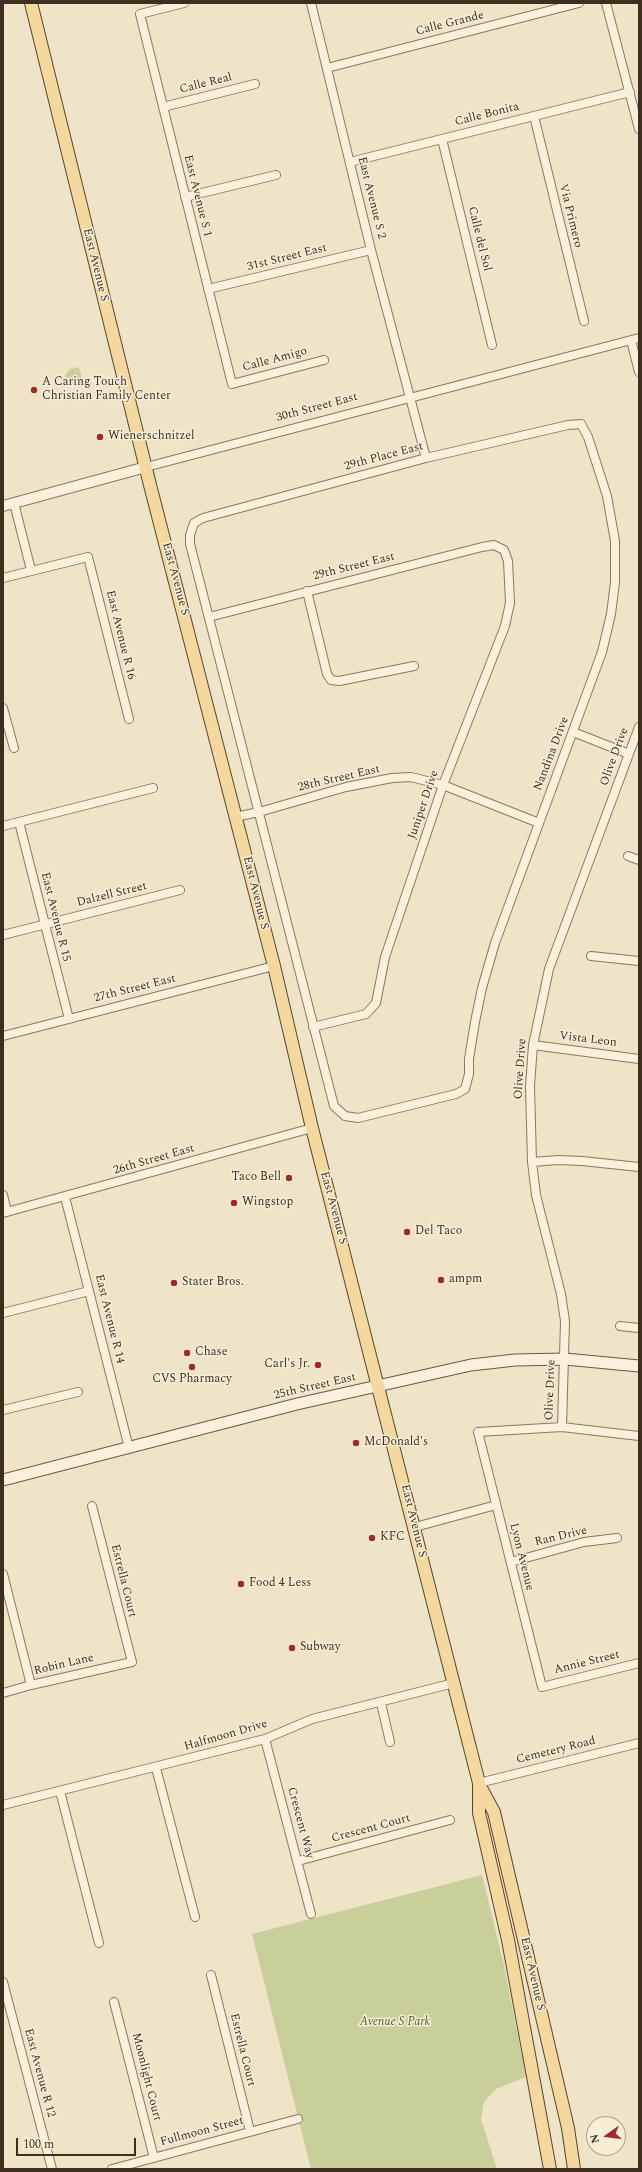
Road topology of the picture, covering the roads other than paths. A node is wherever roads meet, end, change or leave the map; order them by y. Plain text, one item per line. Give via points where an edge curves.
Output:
1 (31, 3) edge
2 (184, 3) edge
3 (311, 3) edge
4 (579, 3) edge
5 (606, 3) edge
6 (327, 68) junction
7 (255, 84) dead end
8 (630, 92) junction
9 (163, 107) junction
10 (534, 116) junction
11 (639, 129) edge
12 (442, 139) junction
13 (350, 162) junction
14 (276, 175) dead end
15 (185, 197) junction
16 (371, 250) junction
17 (208, 289) junction
18 (584, 321) dead end
19 (635, 339) edge
20 (492, 345) dead end
21 (324, 360) dead end
22 (639, 372) edge
23 (232, 384) joint
24 (410, 397) junction
25 (581, 424) joint
26 (426, 458) junction
27 (146, 467) junction
28 (14, 503) junction
29 (3, 506) edge
30 (194, 522) joint
31 (504, 550) joint
32 (31, 570) junction
33 (3, 578) edge
34 (307, 591) junction
35 (209, 616) junction
36 (414, 666) dead end
37 (3, 708) edge
38 (129, 719) dead end
39 (639, 727) edge
40 (573, 732) junction
41 (14, 748) dead end
42 (629, 754) junction
43 (443, 785) junction
44 (153, 788) dead end
45 (259, 812) junction
46 (235, 816) junction
47 (19, 822) junction
48 (539, 822) junction
49 (3, 826) edge
50 (628, 856) dead end
51 (639, 860) edge
52 (180, 890) dead end
53 (45, 924) junction
54 (3, 935) edge
55 (591, 956) dead end
56 (639, 961) edge
57 (274, 966) junction
58 (69, 1019) junction
59 (313, 1027) junction
60 (3, 1036) edge
61 (533, 1045) junction
62 (639, 1059) edge
63 (345, 1116) joint
64 (312, 1128) junction
65 (532, 1162) junction
66 (639, 1167) edge
67 (3, 1195) edge
68 (65, 1197) junction
69 (5, 1213) edge
70 (89, 1291) junction
71 (3, 1313) edge
72 (620, 1326) dead end
73 (639, 1328) edge
74 (564, 1359) junction
75 (639, 1366) edge
76 (378, 1386) junction
77 (78, 1392) dead end
78 (3, 1410) edge
79 (562, 1427) junction
80 (639, 1436) edge
81 (129, 1448) junction
82 (3, 1480) edge
83 (496, 1504) junction
84 (92, 1506) dead end
85 (415, 1527) junction
86 (618, 1538) dead end
87 (511, 1562) junction
88 (3, 1574) edge
89 (132, 1662) joint
90 (639, 1663) edge
91 (454, 1683) junction
92 (31, 1685) junction
93 (542, 1688) joint
94 (3, 1693) edge
95 (381, 1703) junction
96 (265, 1739) junction
97 (390, 1742) dead end
98 (639, 1743) edge
99 (156, 1768) junction
100 (479, 1783) junction
101 (60, 1791) junction
102 (3, 1804) edge
103 (450, 1820) dead end
104 (298, 1860) junction
105 (311, 1914) dead end
106 (195, 1917) dead end
107 (99, 1943) dead end
108 (211, 1975) dead end
109 (3, 1982) edge
110 (114, 2002) dead end
111 (6, 2009) edge
112 (298, 2119) dead end
113 (250, 2131) junction
114 (154, 2158) junction
115 (52, 2169) edge
116 (112, 2169) edge
117 (550, 2169) edge
118 (574, 2169) edge

1 - 27 main road, East Avenue S
2 - 9 street, East Avenue S 1 via 140,14
3 - 6 street, East Avenue S 2
4 - 6 street, Calle Grande
5 - 8 street
6 - 13 street, East Avenue S 2
7 - 9 street, Calle Real
8 - 10 street, Calle Bonita
8 - 11 street
9 - 15 street, East Avenue S 1
10 - 12 street, Calle Bonita
10 - 18 street, Via Primero
12 - 13 street, Calle Bonita
12 - 20 street, Calle del Sol
13 - 16 street, East Avenue S 2
14 - 15 street
15 - 17 street, East Avenue S 1
16 - 17 street, 31st Street East
16 - 24 street, East Avenue S 2
17 - 23 street, East Avenue S 1
19 - 22 street
19 - 24 street, 30th Street East
21 - 23 street, Calle Amigo
24 - 26 street, East Avenue S 2
24 - 27 street, 30th Street East
25 - 26 street, 29th Place East
25 - 40 street, Nandina Drive via 588,437 607,496 615,541 615,582 602,652
26 - 30 street, 29th Place East
27 - 28 street, 30th Street East
27 - 46 main road, East Avenue S
28 - 29 street, 30th Street East
28 - 32 street
30 - 35 street, East Avenue S via 190,544
31 - 34 street, 29th Street East via 494,545 482,546
31 - 43 street, Juniper Drive via 511,580 505,626
32 - 33 street
32 - 38 street, East Avenue R 16 via 88,557
34 - 35 street, 29th Street East
34 - 36 street via 327,674 331,680 339,681
35 - 45 street, East Avenue S
37 - 41 street
39 - 42 street, Olive Drive
40 - 42 street
40 - 48 street, Nandina Drive
42 - 61 street, Olive Drive via 549,969
43 - 45 street, 28th Street East via 411,777 392,778 346,787
43 - 48 street, 28th Street East
43 - 59 street, Juniper Drive via 385,957 376,1003 366,1014
44 - 47 street
45 - 46 street, 28th Street East
45 - 59 street, East Avenue S
46 - 57 main road, East Avenue S
47 - 49 street
47 - 53 street, East Avenue R 15
48 - 63 street, Nandina Drive via 495,943 482,988 465,1089 456,1094 358,1118
50 - 51 street
52 - 53 street, Dalzell Street
53 - 54 street, Dalzell Street
53 - 58 street, East Avenue R 15
55 - 56 street
57 - 58 street, 27th Street East
57 - 64 main road, East Avenue S
58 - 60 street, 27th Street East
59 - 63 street, East Avenue S via 334,1106
61 - 62 street, Vista Leon
61 - 65 street, Olive Drive via 530,1086
64 - 68 street, 26th Street East
64 - 76 main road, East Avenue S
65 - 66 street via 582,1161
65 - 74 street, Olive Drive via 536,1195 561,1294 565,1321
67 - 69 street
68 - 69 street, 26th Street East
68 - 70 street, East Avenue R 14
70 - 71 street
70 - 81 street, East Avenue R 14
72 - 73 street
74 - 75 main road, 25th Street East
74 - 76 main road, 25th Street East via 515,1360 472,1365
74 - 79 street, Olive Drive
76 - 81 main road, 25th Street East via 297,1404
76 - 85 main road, East Avenue S
77 - 78 street
79 - 80 street
79 - 83 street, Lyon Avenue via 478,1432
81 - 82 main road, 25th Street East
83 - 85 street
83 - 87 street, Lyon Avenue
84 - 89 street, Estrella Court
85 - 91 main road, East Avenue S
86 - 87 street, Ran Drive via 584,1542
87 - 93 street, Lyon Avenue
88 - 92 street
89 - 92 street, Robin Lane
90 - 93 street, Annie Street
91 - 95 street, Halfmoon Drive
91 - 100 main road, East Avenue S
92 - 94 street, Robin Lane
95 - 96 street, Halfmoon Drive via 312,1719
95 - 97 street
96 - 99 street, Halfmoon Drive
96 - 104 street, Crescent Way
98 - 100 street, Cemetery Road
99 - 101 street, Halfmoon Drive
99 - 106 street
100 - 117 main road, East Avenue S via 479,1813 508,1940
100 - 118 main road, East Avenue S via 494,1812 568,2128
101 - 102 street, Halfmoon Drive
101 - 107 street
103 - 104 street, Crescent Court
104 - 105 street, Crescent Way
108 - 113 street, Estrella Court
109 - 111 street, East Avenue R 12
110 - 114 street, Moonlight Court
111 - 115 street, East Avenue R 12
112 - 113 street, Fullmoon Street
113 - 114 street, Fullmoon Street
114 - 116 street, Fullmoon Street

